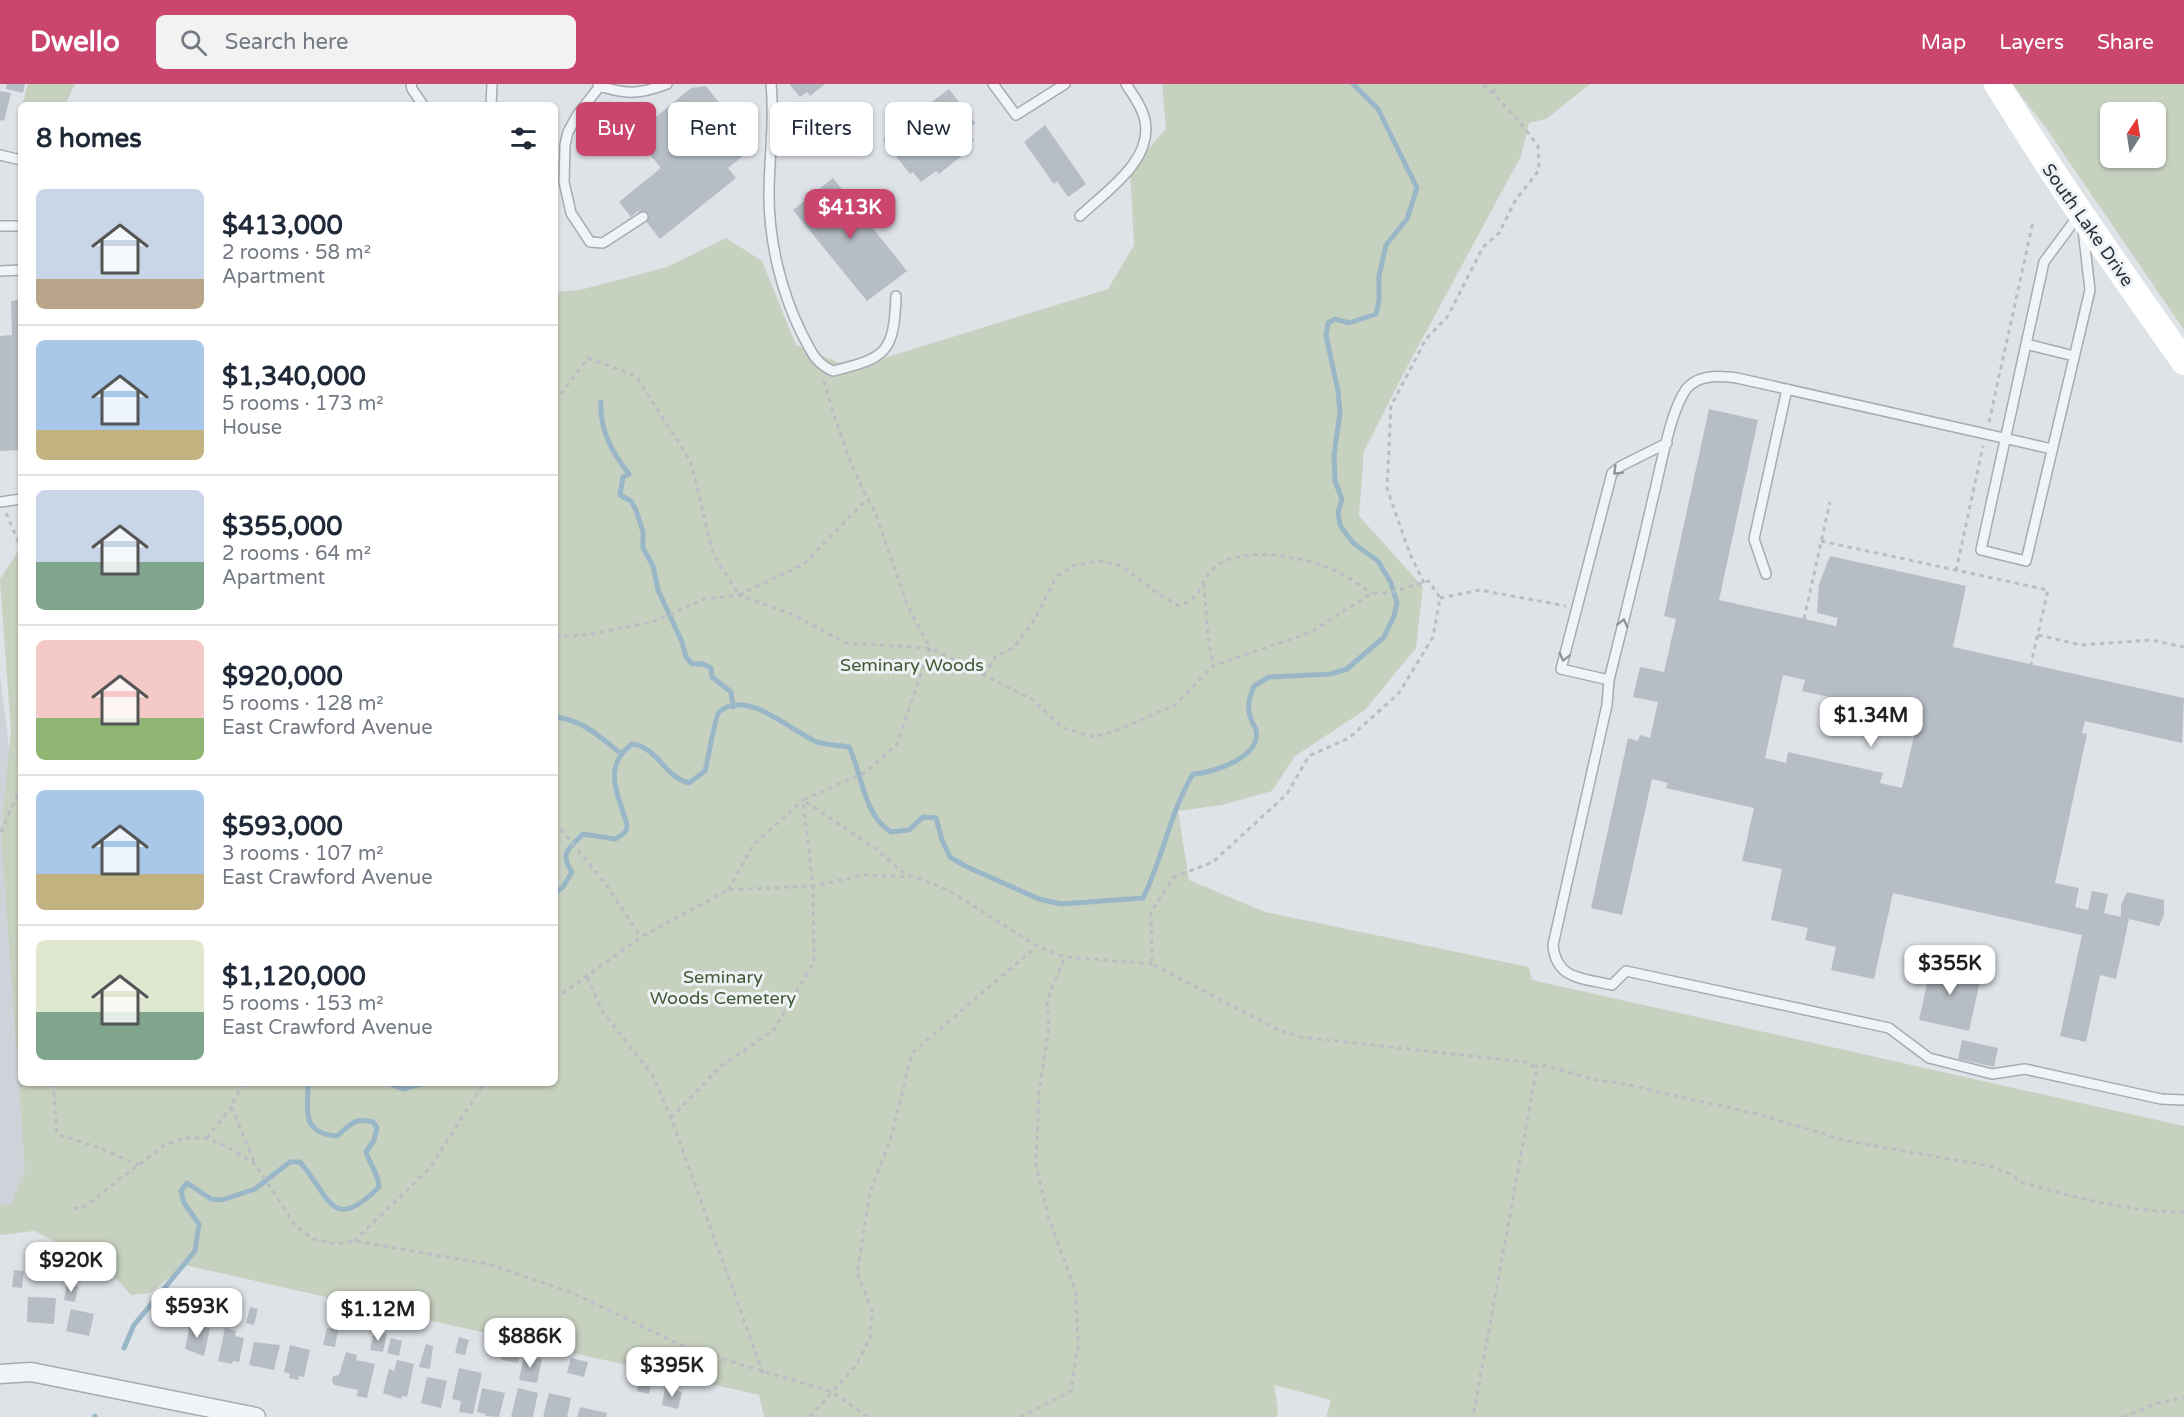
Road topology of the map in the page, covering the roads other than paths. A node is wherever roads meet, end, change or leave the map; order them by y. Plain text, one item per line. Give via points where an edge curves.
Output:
1 (411, 84) edge
2 (492, 84) edge
3 (667, 84) edge
4 (771, 84) edge
5 (993, 84) edge
6 (1065, 84) edge
7 (1126, 84) edge
8 (1997, 84) edge
9 (599, 85) edge
10 (421, 102) edge
11 (491, 102) edge
12 (0, 154) edge
13 (18, 159) edge
14 (2081, 212) junction
15 (1080, 216) dead end
16 (643, 217) dead end
17 (0, 226) edge
18 (18, 226) edge
19 (18, 270) edge
20 (0, 271) edge
21 (896, 296) dead end
22 (2026, 344) junction
23 (2074, 356) junction
24 (2184, 362) edge
25 (1787, 389) junction
26 (2004, 438) junction
27 (1667, 443) junction
28 (2052, 449) junction
29 (18, 499) edge
30 (1, 502) edge
31 (1766, 574) dead end
32 (1609, 680) junction
33 (2184, 1100) edge
34 (0, 1374) edge
35 (185, 1409) edge
36 (255, 1417) edge

1 - 10 lane
2 - 11 lane
3 - 9 lane via 646,92 622,93
4 - 21 lane via 771,229 792,314 819,365 833,371 880,356 895,328
5 - 6 lane via 1016,115
7 - 15 lane via 1145,121 1146,139 1125,174
8 - 14 street, South Lake Drive via 2045,163
9 - 16 lane via 578,114 564,145 564,182 572,213 590,242 603,243
12 - 13 lane
14 - 22 lane via 2044,262
14 - 23 lane via 2090,290
14 - 24 street, South Lake Drive
17 - 18 lane
19 - 20 lane
22 - 23 lane
22 - 26 lane
23 - 28 lane
25 - 26 lane
25 - 27 lane via 1728,377 1702,379 1680,399
25 - 31 lane via 1754,539
26 - 28 lane
26 - 28 lane via 1981,550 2026,561
32 -> 27 lane
27 -> 32 lane via 1612,473 1561,669
29 - 30 lane
32 - 33 lane via 1553,945 1554,957 1562,970 1571,976 1612,985 1626,971 1889,1028 1929,1058 1992,1074 2025,1069 2161,1099
34 - 35 street via 31,1372
35 - 36 street

